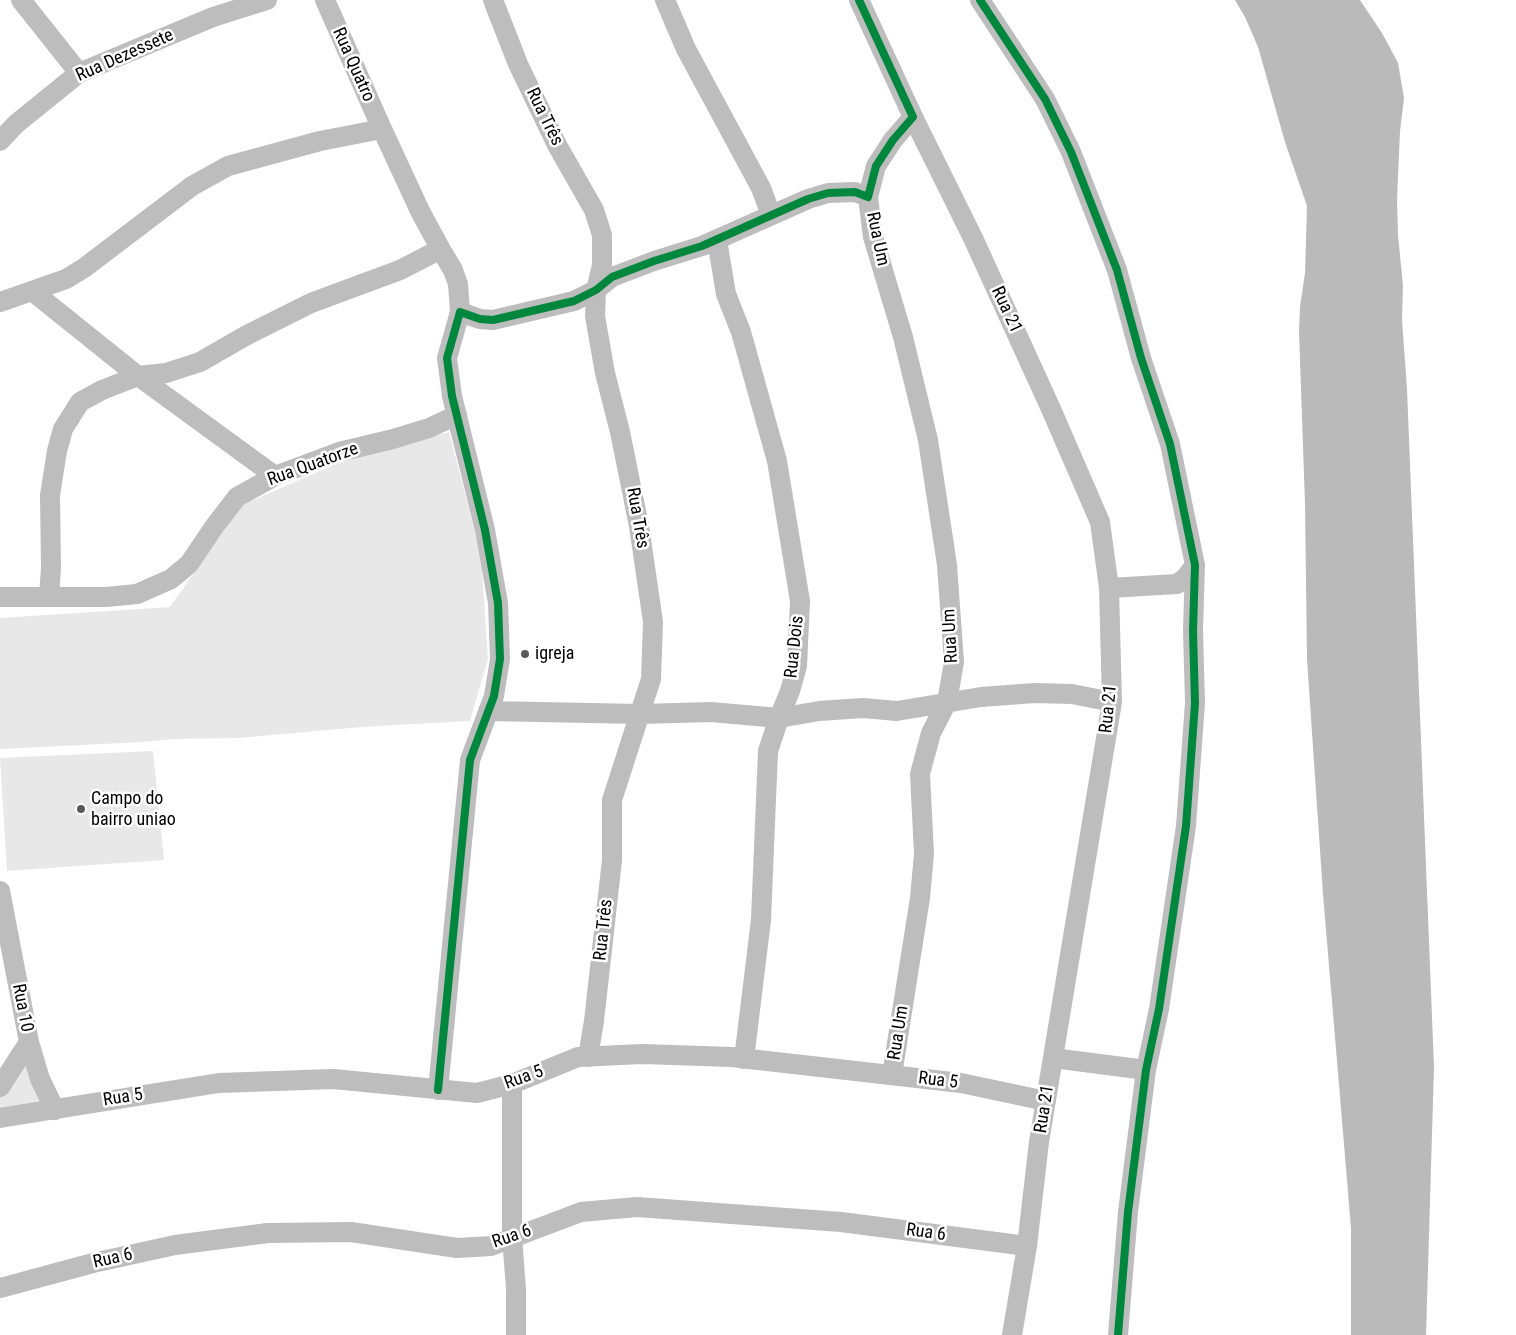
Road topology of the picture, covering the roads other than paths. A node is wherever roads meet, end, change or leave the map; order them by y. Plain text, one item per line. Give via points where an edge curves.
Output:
1 (21, 0) edge
2 (268, 0) edge
3 (325, 0) edge
4 (493, 0) edge
5 (665, 0) edge
6 (859, 0) edge
7 (980, 0) edge
8 (79, 73) junction
9 (912, 118) junction
10 (382, 129) junction
11 (0, 141) edge
12 (868, 197) junction
13 (771, 214) junction
14 (717, 240) junction
15 (441, 250) junction
16 (596, 290) junction
17 (32, 291) junction
18 (0, 302) edge
19 (460, 312) junction
20 (138, 376) junction
21 (458, 416) junction
22 (275, 476) junction
23 (1195, 565) junction
24 (1109, 588) junction
25 (49, 596) junction
26 (0, 597) edge
27 (947, 702) junction
28 (1112, 702) junction
29 (488, 711) junction
30 (640, 714) junction
31 (779, 718) junction
32 (0, 891) edge
33 (29, 1042) junction
34 (588, 1056) junction
35 (1053, 1058) junction
36 (744, 1059) junction
37 (1146, 1070) junction
38 (892, 1075) junction
39 (512, 1084) junction
40 (0, 1087) edge
41 (438, 1090) junction
42 (1046, 1101) junction
43 (55, 1110) junction
44 (0, 1118) edge
45 (512, 1237) junction
46 (1027, 1246) junction
47 (0, 1288) edge
48 (516, 1335) edge
49 (1012, 1335) edge
50 (1118, 1335) edge

1 - 8 street
2 - 8 street, Rua Dezessete via 213,17
3 - 10 street, Rua Quatro
4 - 16 street, Rua Três via 518,64 594,210 602,235 602,266
5 - 13 street via 686,49 761,188
6 - 9 street, Rua 21
7 - 23 street via 1045,99 1071,152 1113,261 1170,444
8 - 11 street, Rua Dezessete
9 - 12 street via 876,166
9 - 24 street, Rua 21 via 973,238 1100,522
10 - 15 street, Rua Quatro
10 - 17 street via 320,141 228,166 192,186 84,268 66,279
12 - 13 street via 855,192 828,194
12 - 27 street, Rua Um via 873,237 903,337 928,440 947,565 954,662
13 - 14 street
14 - 16 street via 612,277
14 - 31 street, Rua Dois via 726,294 742,332 777,461 800,601 797,666
15 - 19 street, Rua Quatro via 458,284
15 - 20 street via 400,270 311,303 200,362 166,373
16 - 19 street via 574,301 493,320
16 - 30 street, Rua Três via 595,316 639,526 653,622 651,679
17 - 18 street
17 - 20 street
19 - 21 street, Rua Quatro via 447,358
20 - 22 street
20 - 25 street via 80,402 63,429 50,495
21 - 22 street, Rua Quatorze via 393,439 339,452
21 - 29 street, Rua Quatro via 485,530 498,603 500,660
22 - 25 street, Rua Quatorze via 238,497 189,564 171,579 137,594
23 - 24 street via 1177,584
23 - 37 street via 1195,703 1186,826 1159,1009
24 - 28 street, Rua 21
25 - 26 street, Rua Quatorze
27 - 28 street via 1035,692 1072,694
27 - 31 street via 896,711 863,708
27 - 38 street, Rua Um via 931,733 920,774 924,854 920,898
28 - 35 street, Rua 21
29 - 30 street
29 - 41 street, Rua Quatro via 470,760
30 - 31 street via 711,712
30 - 34 street, Rua Três via 612,800 612,860
31 - 36 street, Rua Dois via 768,751 761,920
32 - 33 street, Rua 10
33 - 40 street, Rua 10
33 - 43 street via 40,1079
34 - 36 street, Rua 5 via 642,1054
34 - 39 street, Rua 5 via 578,1057
35 - 37 street
35 - 42 street, Rua 21
36 - 38 street, Rua 5
37 - 50 street via 1128,1212
38 - 42 street, Rua 5 via 961,1083
39 - 41 street, Rua 5 via 477,1093
39 - 45 street
41 - 43 street, Rua 5 via 333,1080 219,1083
42 - 46 street, Rua 21
43 - 44 street, Rua 5
45 - 46 street, Rua 6 via 581,1212 638,1207 841,1222
45 - 47 street, Rua 6 via 491,1246 457,1248 351,1232 268,1233 175,1245
45 - 48 street
46 - 49 street, Rua 21

